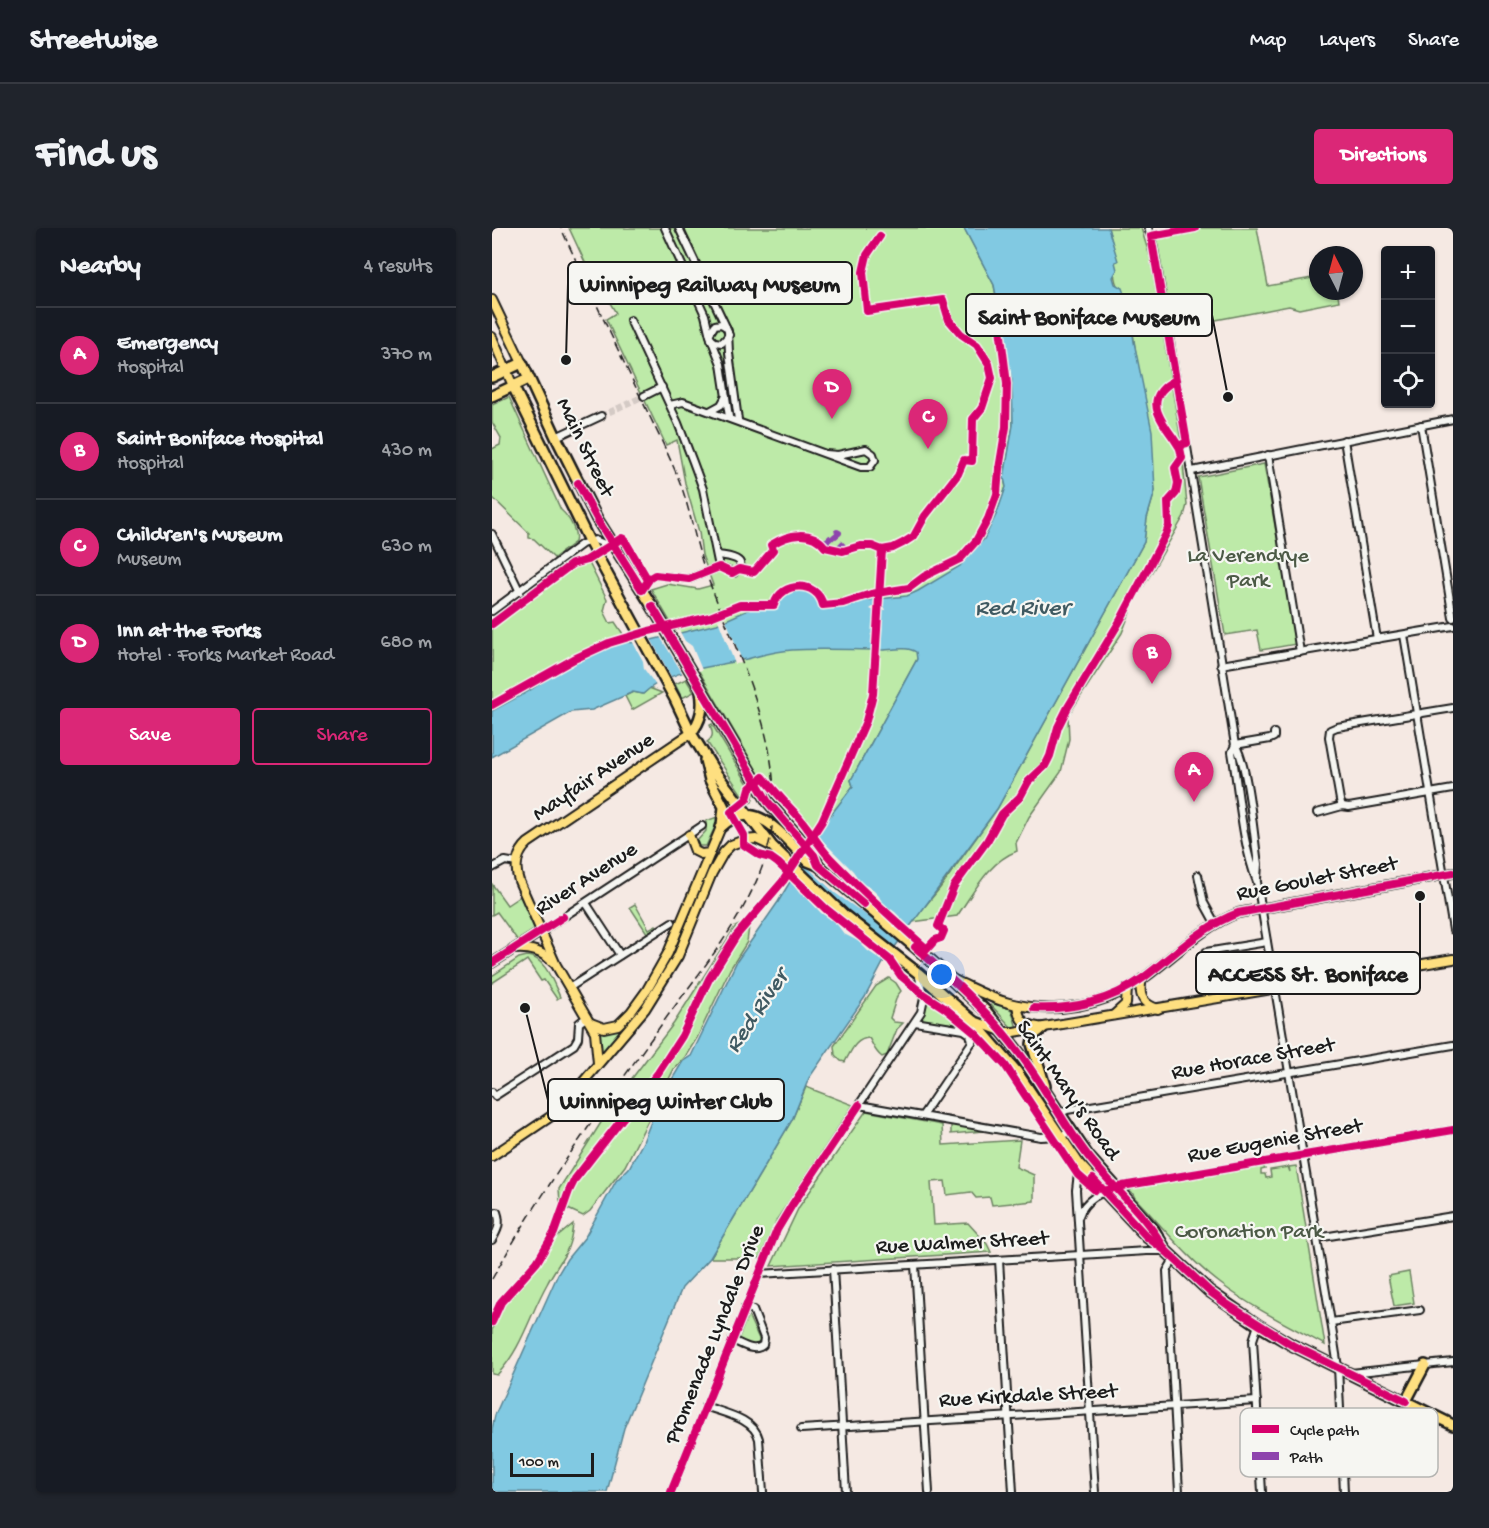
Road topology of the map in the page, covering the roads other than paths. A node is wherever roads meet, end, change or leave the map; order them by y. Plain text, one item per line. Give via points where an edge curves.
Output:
1 (665, 228) edge
2 (679, 228) edge
3 (1148, 228) edge
4 (1195, 228) edge
5 (1151, 236) junction
6 (492, 300) edge
7 (630, 320) dead end
8 (728, 331) junction
9 (710, 336) junction
10 (492, 337) edge
11 (522, 363) junction
12 (507, 370) junction
13 (492, 377) edge
14 (528, 379) junction
15 (513, 386) junction
16 (662, 387) junction
17 (492, 396) edge
18 (644, 396) tunnel mouth
19 (726, 396) junction
20 (670, 405) junction
21 (710, 411) junction
22 (601, 416) tunnel mouth
23 (729, 417) junction
24 (1453, 419) edge
25 (738, 420) junction
26 (1421, 425) junction
27 (556, 437) junction
28 (1344, 440) junction
29 (863, 450) junction
30 (826, 454) junction
31 (1268, 455) junction
32 (861, 467) junction
33 (1192, 471) junction
34 (570, 502) junction
35 (597, 519) junction
36 (492, 534) edge
37 (589, 541) junction
38 (617, 550) junction
39 (717, 555) junction
40 (718, 567) junction
41 (642, 590) junction
42 (519, 592) junction
43 (492, 611) edge
44 (1453, 618) edge
45 (1453, 626) edge
46 (1404, 635) junction
47 (1377, 639) junction
48 (1300, 652) junction
49 (1221, 665) junction
50 (700, 687) junction
51 (1453, 708) edge
52 (1416, 714) junction
53 (691, 733) junction
54 (1274, 733) dead end
55 (1235, 745) junction
56 (702, 752) junction
57 (1453, 789) edge
58 (1430, 793) junction
59 (1342, 806) junction
60 (1317, 813) dead end
61 (747, 814) junction
62 (1251, 817) junction
63 (1243, 818) junction
64 (702, 826) dead end
65 (721, 827) junction
66 (689, 835) junction
67 (794, 842) junction
68 (772, 846) junction
69 (711, 853) junction
70 (517, 863) junction
71 (492, 868) edge
72 (1453, 873) edge
73 (1444, 874) junction
74 (1198, 875) dead end
75 (1257, 882) junction
76 (586, 903) junction
77 (1261, 907) junction
78 (672, 922) dead end
79 (1215, 923) junction
80 (1453, 930) edge
81 (542, 931) junction
82 (1266, 942) junction
83 (513, 950) junction
84 (1206, 952) dead end
85 (620, 956) junction
86 (1453, 959) edge
87 (492, 963) edge
88 (556, 965) junction
89 (918, 973) junction
90 (950, 977) junction
91 (1142, 979) junction
92 (569, 988) junction
93 (1127, 988) junction
94 (1275, 989) junction
95 (1017, 1005) junction
96 (1159, 1009) junction
97 (1113, 1016) junction
98 (589, 1020) junction
99 (915, 1022) junction
100 (975, 1023) junction
101 (1043, 1028) junction
102 (1004, 1032) junction
103 (972, 1042) junction
104 (1453, 1045) edge
105 (598, 1062) junction
106 (1017, 1072) junction
107 (1289, 1072) junction
108 (1034, 1073) junction
109 (494, 1094) edge
110 (1047, 1094) junction
111 (859, 1105) junction
112 (1059, 1114) junction
113 (922, 1116) junction
114 (1453, 1130) edge
115 (1071, 1132) junction
116 (1059, 1136) junction
117 (492, 1156) edge
118 (1303, 1156) junction
119 (1079, 1164) junction
120 (1116, 1187) junction
121 (1104, 1191) junction
122 (497, 1212) dead end
123 (1079, 1216) junction
124 (1453, 1216) edge
125 (1317, 1238) junction
126 (492, 1240) edge
127 (1166, 1251) junction
128 (1081, 1255) junction
129 (1174, 1259) junction
130 (999, 1260) junction
131 (915, 1264) junction
132 (833, 1269) junction
133 (759, 1274) junction
134 (746, 1307) junction
135 (1420, 1311) dead end
136 (1331, 1322) junction
137 (1258, 1325) junction
138 (732, 1340) junction
139 (1453, 1362) edge
140 (1425, 1365) junction
141 (1338, 1367) junction
142 (1351, 1373) junction
143 (1257, 1401) junction
144 (1406, 1401) junction
145 (705, 1406) junction
146 (1174, 1406) junction
147 (1257, 1408) edge
148 (1340, 1408) edge
149 (1420, 1408) edge
150 (1090, 1411) junction
151 (1008, 1416) junction
152 (1438, 1417) edge
153 (924, 1421) junction
154 (1453, 1425) edge
155 (842, 1426) junction
156 (801, 1429) dead end
157 (1261, 1477) edge
158 (1343, 1477) edge
159 (670, 1492) edge
160 (763, 1492) edge
161 (846, 1492) edge
162 (929, 1492) edge
163 (1013, 1492) edge
164 (1095, 1492) edge
165 (1179, 1492) edge
166 (1262, 1492) edge
167 (1344, 1492) edge

1 - 9 street via 701,303
2 - 8 street
3 - 5 street
4 - 5 street
5 - 33 street
6 - 11 main road, Main Street
7 - 16 street
8 - 9 street via 723,325 715,325
8 - 9 street via 722,343
8 - 25 street
9 - 19 street via 721,364
10 - 12 main road, Main Street
11 - 12 highway
11 - 14 highway, Main Street
12 - 13 highway
12 - 15 main road, Main Street
14 - 15 highway
14 - 27 highway, Main Street
15 - 17 highway
15 - 34 highway, Main Street
16 - 18 street
16 - 20 street
19 - 21 street via 721,405
19 - 23 street
20 - 21 street via 681,401
20 - 39 street via 703,489
21 - 23 street
22 - 27 street
23 - 25 street
24 - 26 street
25 - 30 street
26 - 28 street
26 - 44 street
27 - 35 highway, Main Street
28 - 31 street
28 - 47 street
29 - 30 street
29 - 32 street via 856,458
29 - 32 street via 871,452 874,460 870,467
30 - 32 street
31 - 33 street
31 - 48 street
33 - 49 street
34 - 35 highway via 584,515
34 - 37 highway, Main Street
35 - 38 highway, Main Street
36 - 42 street
37 - 38 street
37 - 42 street
37 - 53 highway, Main Street
38 - 41 highway, Main Street
39 - 40 street
39 - 40 street via 730,556 740,563 734,573
40 - 41 street via 689,579 655,575
41 - 50 highway, Main Street
42 - 43 street
45 - 46 street
46 - 47 street
46 - 52 street
47 - 48 street
48 - 49 street
49 - 55 street
50 - 53 highway via 701,715
50 - 67 highway, Main Street
51 - 52 street
52 - 58 street
52 - 59 street via 1330,730
53 - 56 highway, Main Street
53 - 70 main road, Mayfair Avenue via 528,843
54 - 55 street via 1270,739
55 - 62 street via 1240,752
55 - 63 street
56 - 61 highway, Saint Mary's Road
56 - 65 highway via 724,807
57 - 58 street
58 - 59 street
58 - 73 street
59 - 60 street
61 - 65 highway via 733,817
61 - 67 highway via 764,819
61 - 68 highway, Saint Mary's Road
62 - 63 street
62 - 75 street
63 - 75 street
64 - 66 street, River Avenue
65 - 69 main road
66 - 69 main road via 695,851
66 - 76 street, River Avenue
67 - 90 highway, Saint Mary's Road via 814,855 818,865
68 - 89 highway, Saint Mary's Road via 844,915
68 - 105 main road via 749,839 724,852 664,981
69 - 98 main road via 668,953 631,1012 618,1024 604,1028
70 - 71 street via 505,861
70 - 81 main road via 519,881
72 - 73 main road, Rue Goulet Street
73 - 77 main road, Rue Goulet Street
73 - 80 street
74 - 79 street via 1204,903
75 - 77 street
76 - 81 street, River Avenue
76 - 85 street
77 - 79 main road, Rue Goulet Street
77 - 82 street
78 - 85 street
79 - 91 main road, Rue Goulet Street
81 - 83 main road, River Avenue
81 - 88 main road
82 - 84 street
82 - 94 street
83 - 87 main road, River Avenue
83 - 88 main road via 535,950
85 - 92 street
86 - 94 main road
88 - 92 main road
89 - 99 street, Promenade Lyndale Drive via 924,1000
89 - 100 highway, Saint Mary's Road
90 - 95 main road, Rue Goulet Street via 990,997
90 - 102 highway, Saint Mary's Road
91 - 93 main road, Rue Goulet Street
91 - 96 main road via 1141,998
92 - 98 main road
93 - 95 main road, Rue Goulet Street via 1072,1007
93 - 97 main road via 1126,1004
94 - 96 main road
94 - 107 street
95 - 101 main road via 1023,1022
96 - 97 main road
97 - 101 main road
98 - 105 main road via 597,1039
98 - 109 street via 579,1023 579,1038 574,1045
99 - 103 street via 964,1030
99 - 111 street, Promenade Lyndale Drive
100 - 102 main road
100 - 103 street
100 - 106 highway, Saint Mary's Road
101 - 102 main road
101 - 110 highway via 1034,1035 1032,1044
102 - 108 highway, Saint Mary's Road
103 - 113 street
104 - 107 street, Rue Horace Street
105 - 117 main road via 550,1117
106 - 108 highway
106 - 116 highway, Saint Mary's Road
107 - 112 street, Rue Horace Street
107 - 118 street
108 - 110 highway, Saint Mary's Road
110 - 112 highway, Saint Mary's Road
111 - 113 street
111 - 133 street, Promenade Lyndale Drive via 777,1230
112 - 115 highway, Saint Mary's Road
113 - 116 street via 1041,1137
114 - 118 street, Rue Eugenie Street
115 - 116 street
115 - 120 highway, Saint Mary's Road
116 - 119 highway, Saint Mary's Road
118 - 120 street, Rue Eugenie Street
118 - 125 street
119 - 121 highway, Saint Mary's Road
119 - 123 street
120 - 121 street, Rue Eugenie Street
120 - 127 highway, Saint Mary's Road via 1154,1230
121 - 123 street via 1086,1203
121 - 127 highway, Saint Mary's Road via 1147,1238
122 - 126 street via 499,1229
123 - 128 street
124 - 125 street
125 - 136 street
127 - 128 street, Rue Walmer Street
127 - 129 highway, Saint Mary's Road
128 - 130 street, Rue Walmer Street
128 - 150 street
129 - 137 highway, Saint Mary's Road via 1209,1291
129 - 146 street via 1167,1271
130 - 131 street, Rue Walmer Street
130 - 151 street
131 - 132 street, Rue Walmer Street
131 - 153 street
132 - 133 street, Rue Walmer Street
132 - 155 street
133 - 134 street, Promenade Lyndale Drive
134 - 138 street, Promenade Lyndale Drive
134 - 138 street, Promenade Lyndale Drive via 753,1310 764,1338 763,1346 753,1349
135 - 136 street
136 - 141 street
137 - 141 highway, Saint Mary's Road
137 - 143 street via 1253,1340
138 - 145 street, Promenade Lyndale Drive
139 - 140 street
140 - 142 street
140 - 144 highway
141 - 142 highway, Saint Mary's Road
141 - 148 street
142 - 144 highway, Saint Mary's Road
143 - 146 street, Rue Kirkdale Street
143 - 147 street
144 - 149 highway, Saint Mary's Road
145 - 159 street, Promenade Lyndale Drive
145 - 160 street via 757,1431
146 - 150 street, Rue Kirkdale Street
146 - 165 street
150 - 151 street, Rue Kirkdale Street
150 - 164 street
151 - 153 street, Rue Kirkdale Street
151 - 163 street
152 - 154 highway, Saint Mary's Road
153 - 155 street, Rue Kirkdale Street
153 - 162 street
155 - 156 street, Rue Kirkdale Street
155 - 161 street
157 - 166 street
158 - 167 street

